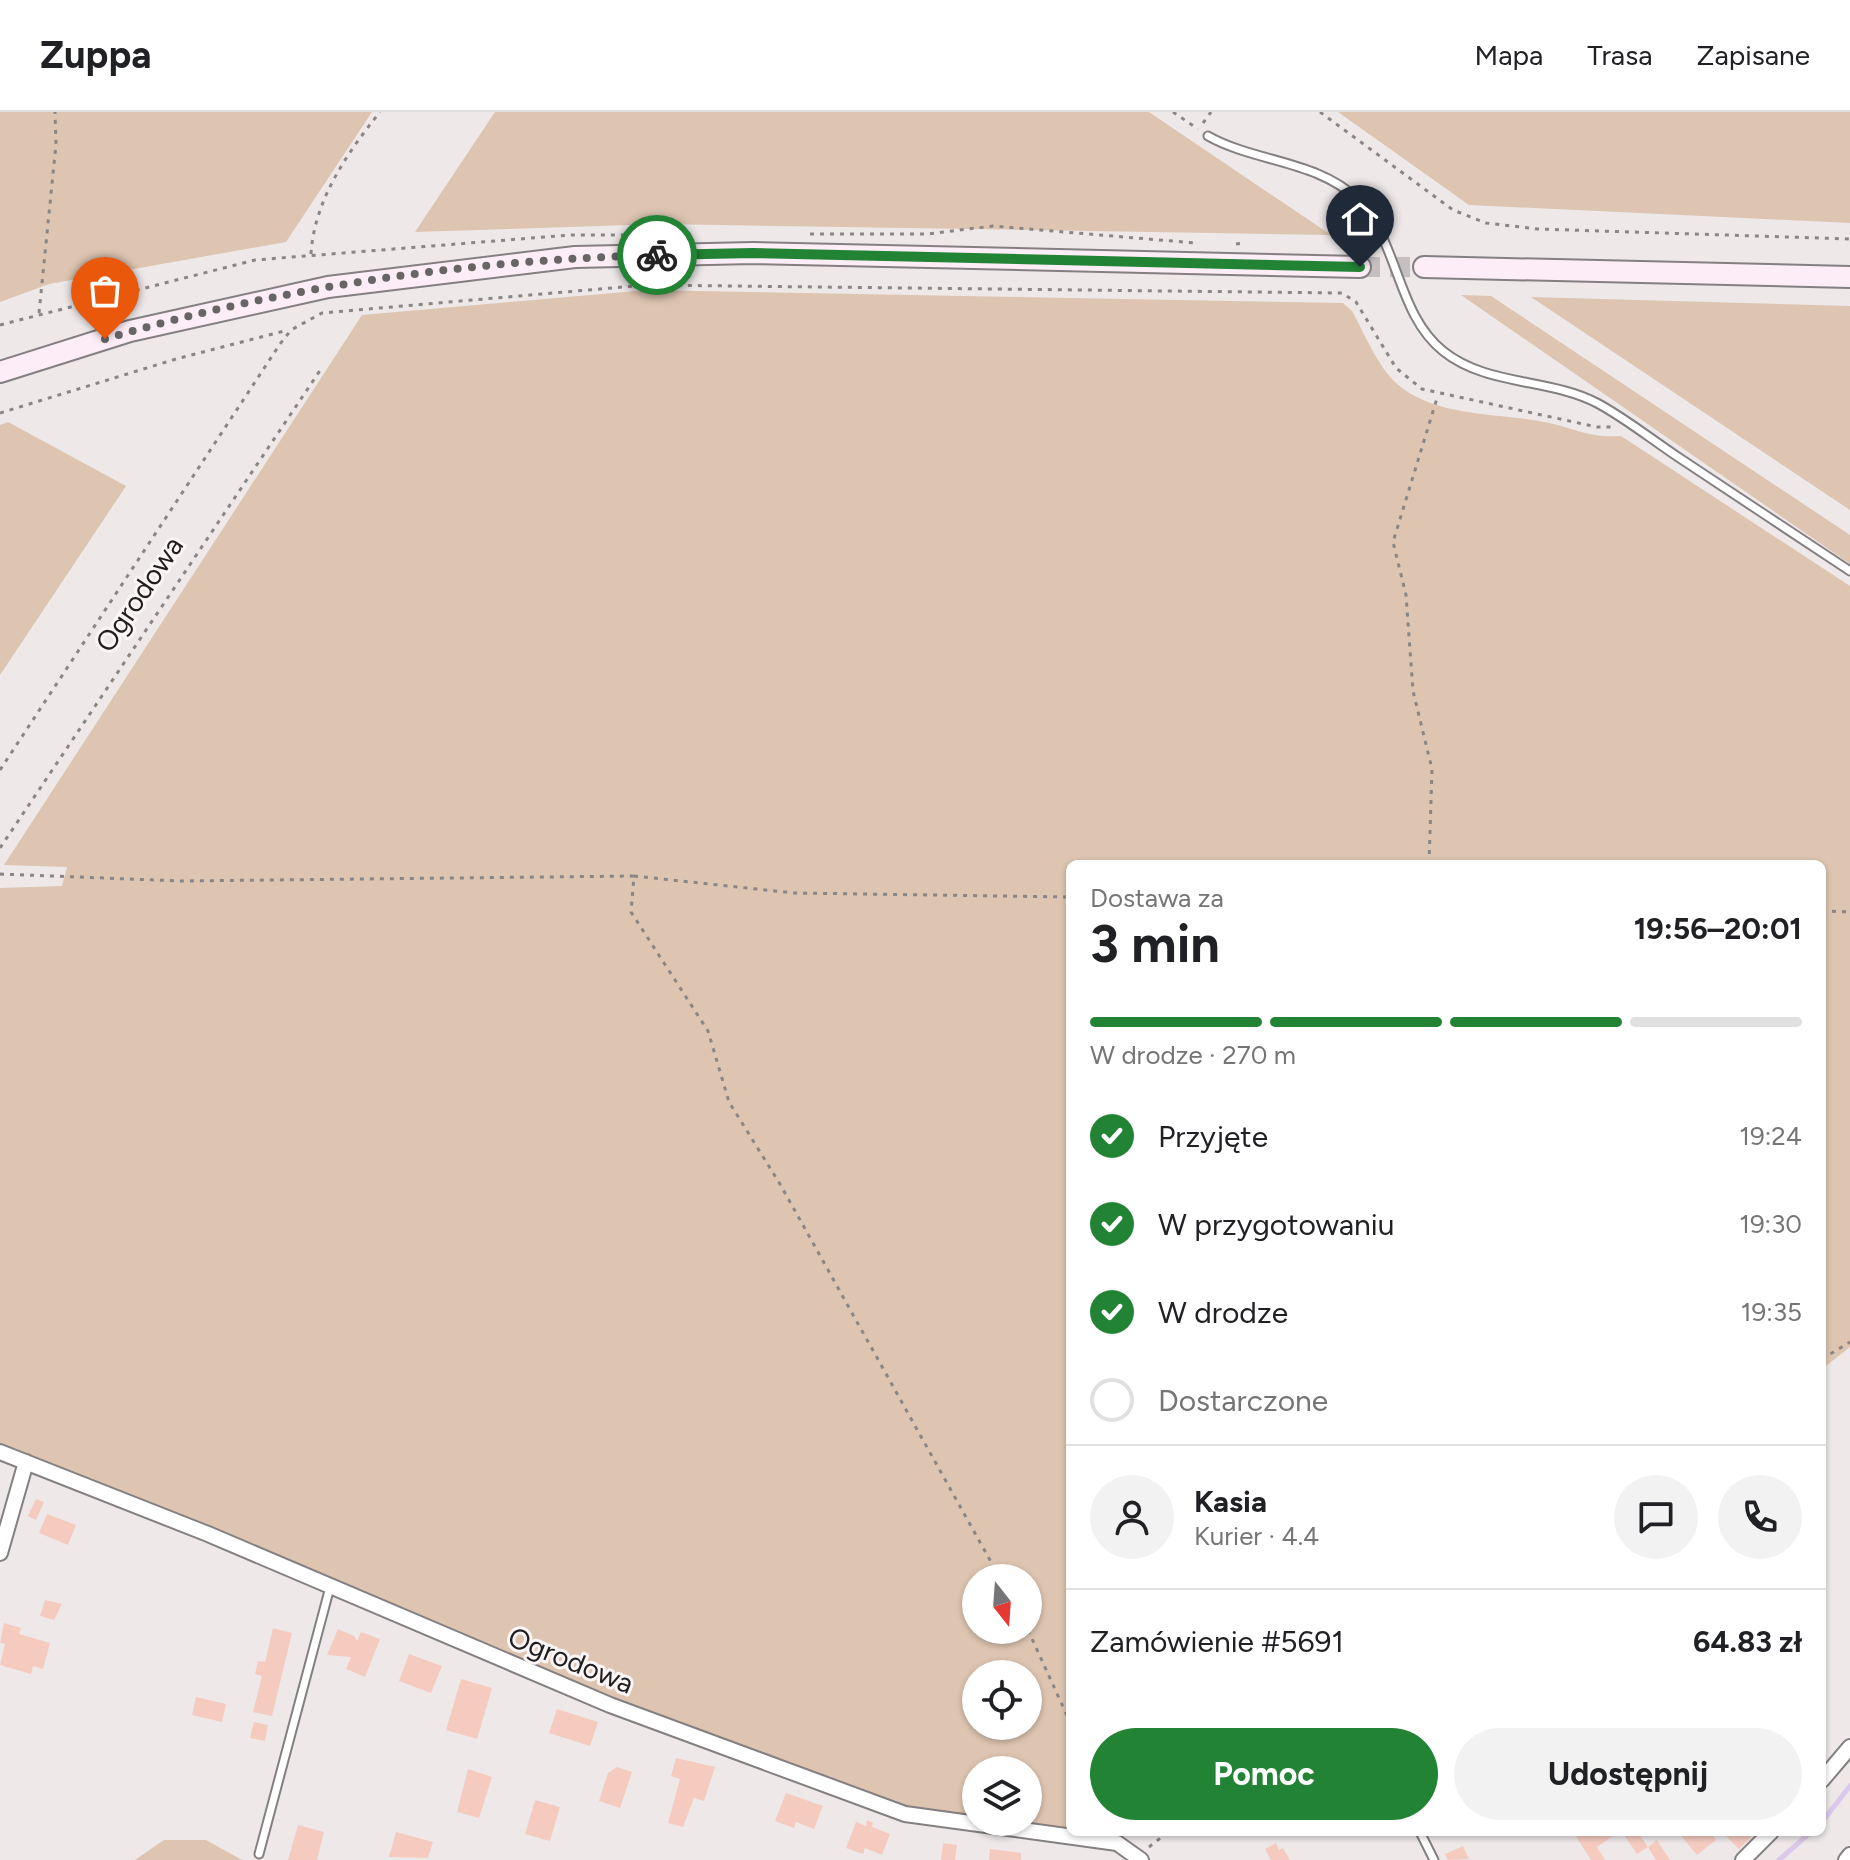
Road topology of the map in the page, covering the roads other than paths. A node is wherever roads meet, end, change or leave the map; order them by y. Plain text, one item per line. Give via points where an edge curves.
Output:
1 (1208, 136) road end
2 (1360, 267) tunnel mouth
3 (1424, 267) tunnel mouth
4 (1850, 277) edge
5 (0, 372) edge
6 (1850, 571) edge
7 (0, 1452) edge
8 (26, 1462) junction
9 (0, 1553) edge
10 (330, 1587) junction
11 (1850, 1747) edge
12 (1826, 1775) edge
13 (1422, 1836) edge
14 (1767, 1836) edge
15 (259, 1854) dead end
16 (1850, 1855) edge
17 (1140, 1858) edge
18 (1434, 1860) edge
19 (1743, 1860) edge
20 (1846, 1860) edge

1 - 6 lane via 1249,155 1319,175 1356,198 1382,236 1420,326 1444,352 1492,375 1583,398
2 - 5 main road via 753,253 575,257 342,285 242,304 130,331
3 - 4 main road
7 - 8 street, Ogrodowa
8 - 9 street
8 - 10 street, Ogrodowa
10 - 15 lane
10 - 17 street, Ogrodowa via 610,1705 905,1814 1117,1843
11 - 12 street
13 - 18 lane
14 - 19 street
16 - 20 street

